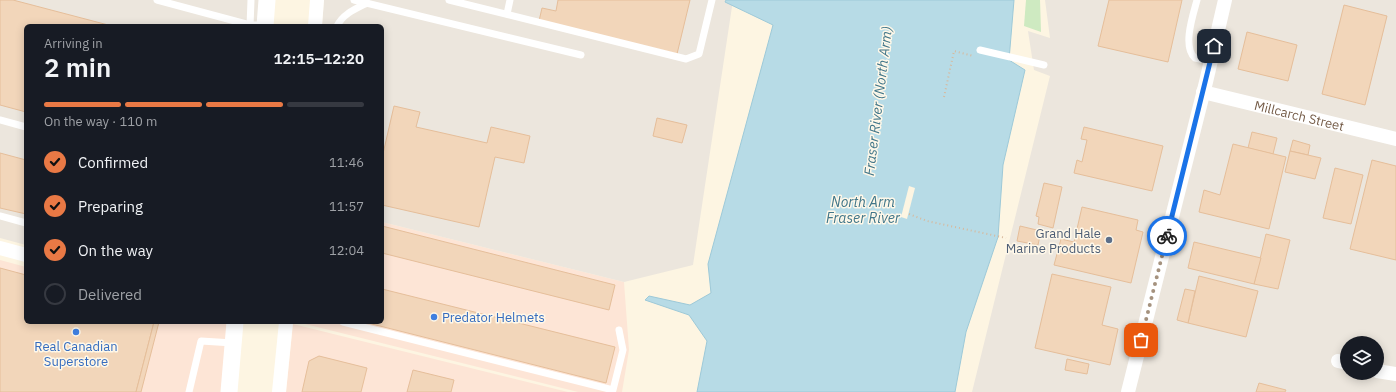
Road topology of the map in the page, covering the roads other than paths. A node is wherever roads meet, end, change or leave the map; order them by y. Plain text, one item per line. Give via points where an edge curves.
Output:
1 (157, 0) edge
2 (251, 0) edge
3 (267, 0) edge
4 (318, 0) edge
5 (354, 0) edge
6 (449, 0) edge
7 (510, 0) edge
8 (712, 0) edge
9 (1197, 0) edge
10 (1225, 0) edge
11 (366, 3) junction
12 (506, 14) junction
13 (249, 24) edge
14 (257, 24) edge
15 (258, 24) edge
16 (315, 24) edge
17 (338, 24) edge
18 (978, 54) road end
19 (581, 56) dead end
20 (1210, 62) junction
21 (1044, 66) dead end
22 (1203, 92) junction
23 (0, 120) edge
24 (24, 126) edge
25 (1396, 140) edge
26 (0, 216) edge
27 (24, 222) edge
28 (0, 248) edge
29 (24, 254) edge
30 (235, 324) edge
31 (286, 324) edge
32 (351, 324) edge
33 (619, 330) dead end
34 (234, 343) junction
35 (1384, 371) edge
36 (1396, 374) edge
37 (189, 392) edge
38 (229, 392) edge
39 (279, 392) edge
40 (1128, 392) edge

1 - 13 lane
2 - 14 lane
3 - 15 street
4 - 16 street
5 - 11 lane
6 - 12 lane
7 - 12 lane
8 - 12 lane via 699,54 686,59
9 - 20 lane via 1190,31 1190,51 1195,58
10 - 20 street
11 - 17 lane via 349,12
11 - 19 lane
18 - 21 lane
20 - 22 street
22 - 25 street, Millcarch Street
22 - 40 street
23 - 24 lane
26 - 27 lane
28 - 29 street
30 - 34 street
31 - 39 street
32 - 33 lane via 613,390 622,350
34 - 37 lane via 201,341
34 - 38 street
35 - 36 street

